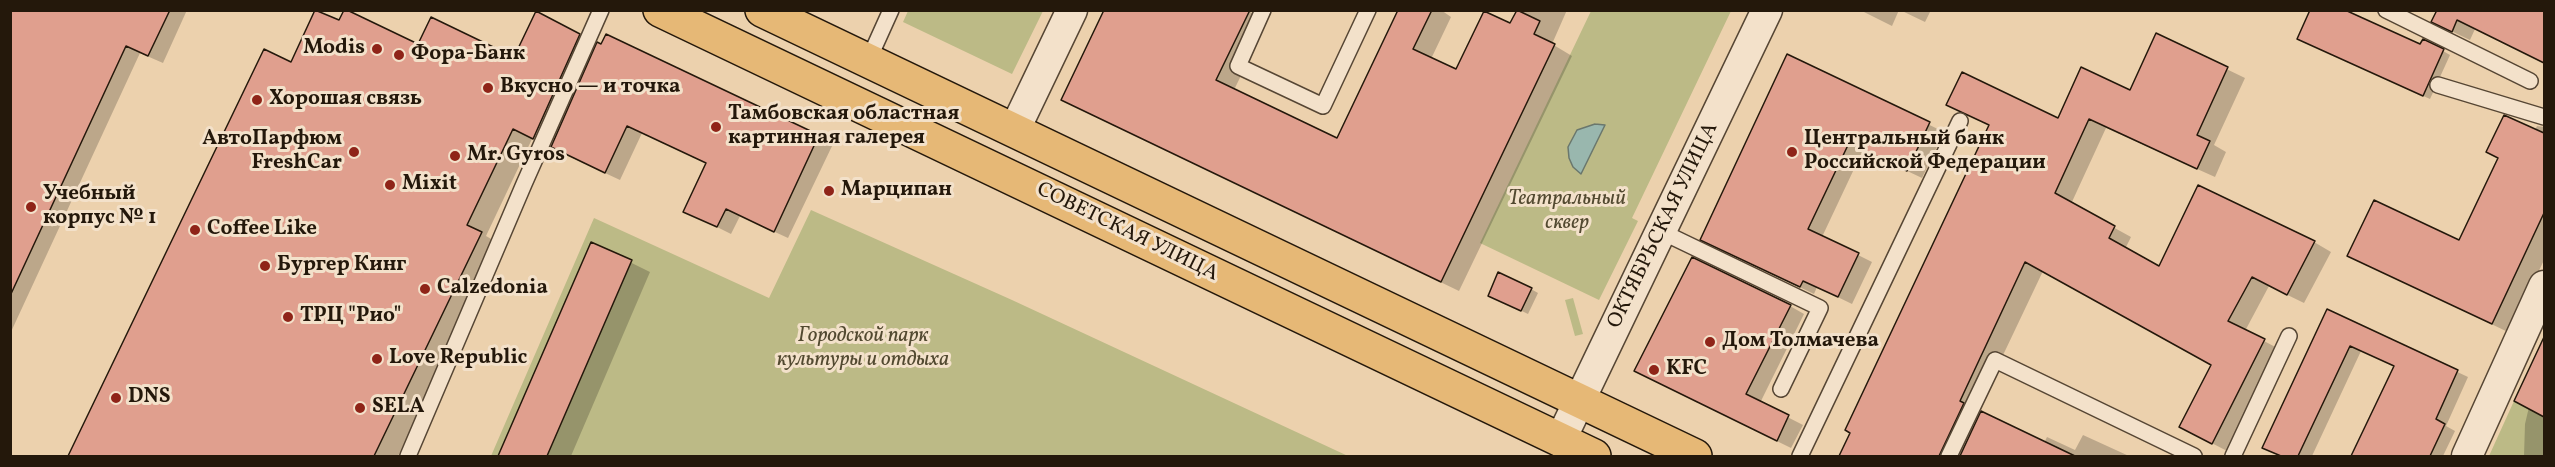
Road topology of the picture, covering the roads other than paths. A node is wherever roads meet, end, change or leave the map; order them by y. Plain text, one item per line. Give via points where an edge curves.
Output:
1 (601, 10) edge
2 (660, 10) edge
3 (762, 10) edge
4 (891, 10) edge
5 (1072, 10) edge
6 (1263, 10) edge
7 (1368, 10) edge
8 (1767, 10) edge
9 (2386, 10) edge
10 (868, 61) junction
11 (2530, 81) dead end
12 (2438, 85) dead end
13 (2544, 117) edge
14 (1960, 122) dead end
15 (1014, 131) junction
16 (1660, 231) junction
17 (2544, 286) edge
18 (2289, 336) dead end
19 (1781, 389) dead end
20 (1579, 401) junction
21 (1560, 441) junction
22 (408, 456) edge
23 (1594, 456) edge
24 (1695, 456) edge
25 (1800, 456) edge
26 (1949, 456) edge
27 (2194, 456) edge
28 (2233, 456) edge
29 (2467, 456) edge

1 - 22 lane
2 - 21 main road, СОВЕТСКАЯ УЛИЦА
3 - 10 main road, СОВЕТСКАЯ УЛИЦА
4 - 10 lane
5 - 15 street
6 - 7 lane via 1238,66 1323,106
8 - 16 street, ОКТЯБРЬСКАЯ УЛИЦА
9 - 11 lane
10 - 15 main road, СОВЕТСКАЯ УЛИЦА
12 - 13 lane
14 - 25 lane
15 - 20 main road, СОВЕТСКАЯ УЛИЦА
16 - 19 lane via 1820,308
16 - 20 street, ОКТЯБРЬСКАЯ УЛИЦА
17 - 29 street
18 - 28 lane
20 - 21 street, ОКТЯБРЬСКАЯ УЛИЦА
20 - 24 main road, СОВЕТСКАЯ УЛИЦА
21 - 23 main road, СОВЕТСКАЯ УЛИЦА
26 - 27 lane via 1995,360

